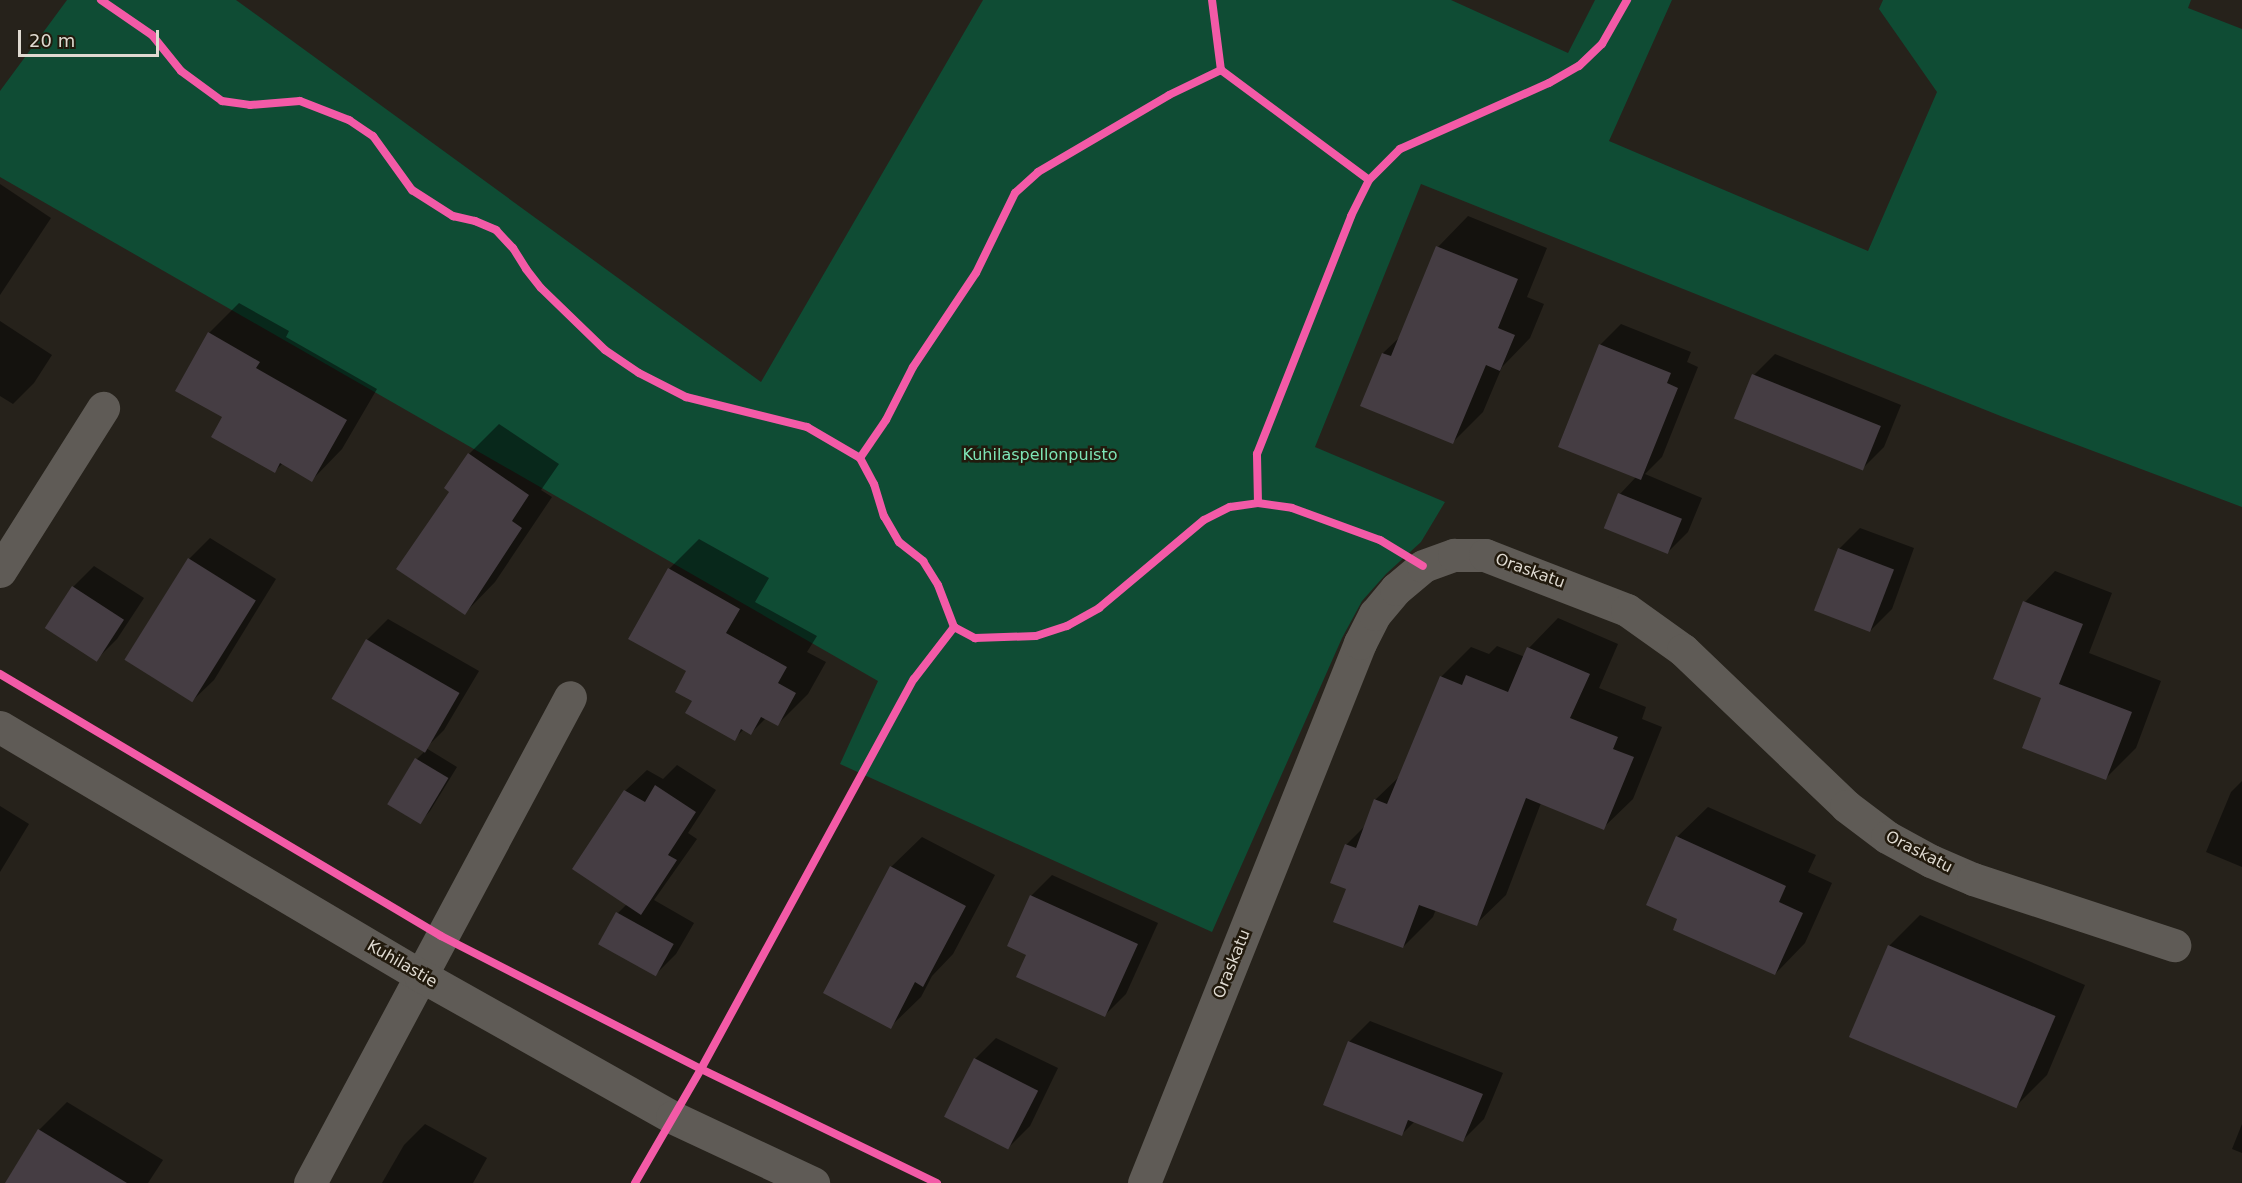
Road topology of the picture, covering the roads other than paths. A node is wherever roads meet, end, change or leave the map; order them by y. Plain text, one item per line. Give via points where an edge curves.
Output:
1 (103, 408) dead end
2 (0, 571) edge
3 (570, 697) dead end
4 (0, 727) edge
5 (2174, 945) dead end
6 (420, 975) junction
7 (310, 1183) edge
8 (813, 1183) edge
9 (1144, 1183) edge

1 - 2 street
3 - 6 street
4 - 6 street, Kuhilastie
5 - 9 street, Oraskatu via 1973,879 1931,861 1887,837 1846,806 1683,650 1627,610 1485,555 1454,555 1423,566 1396,589 1375,614 1360,643
6 - 7 street
6 - 8 street, Kuhilastie via 672,1117

